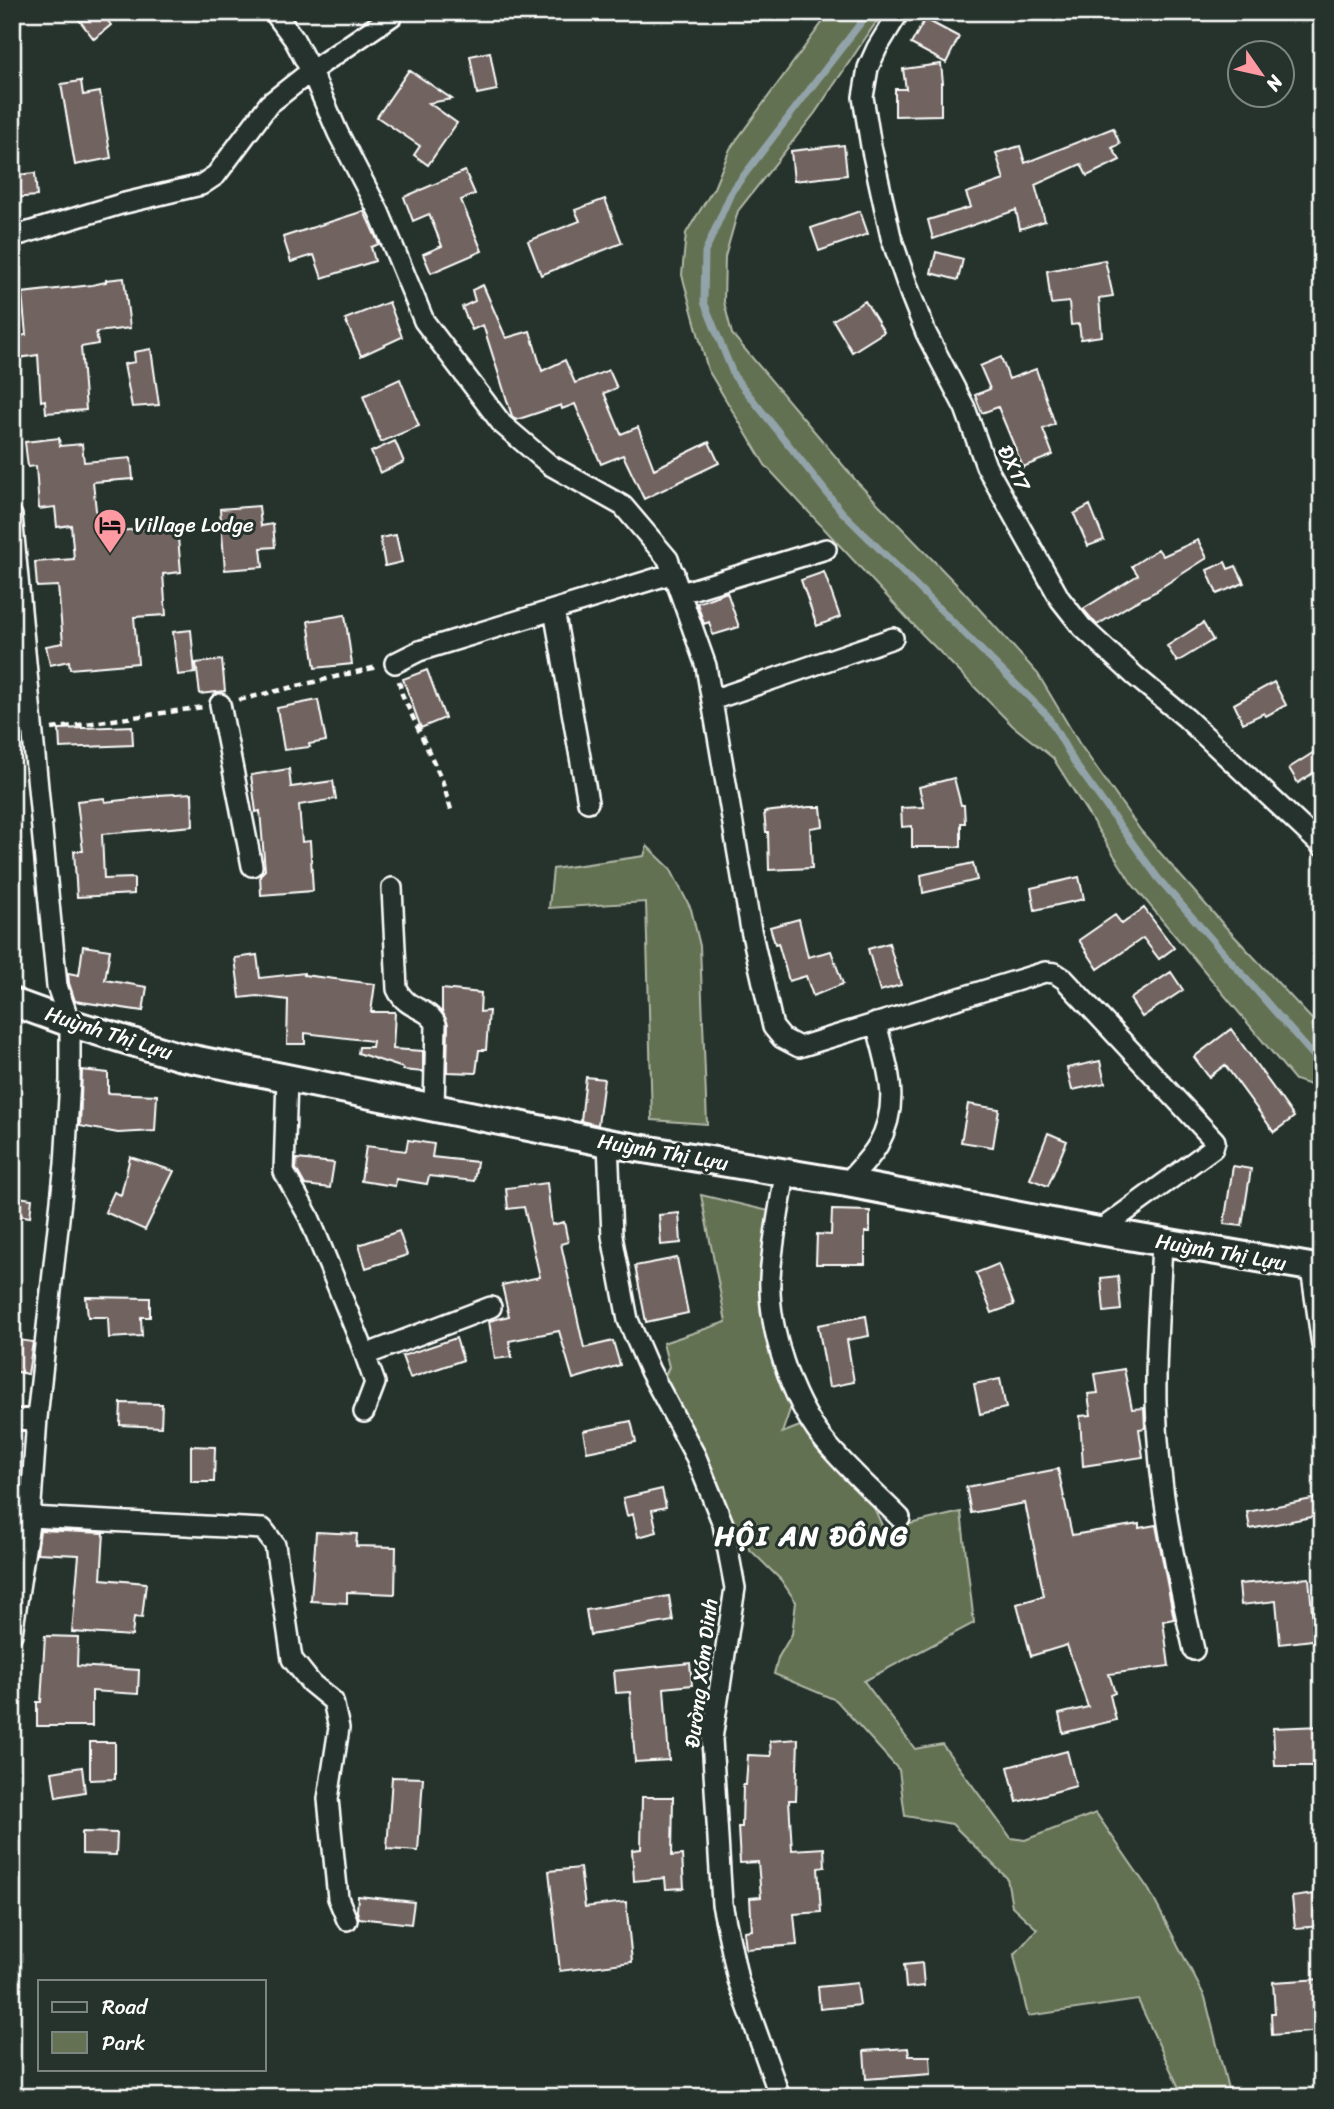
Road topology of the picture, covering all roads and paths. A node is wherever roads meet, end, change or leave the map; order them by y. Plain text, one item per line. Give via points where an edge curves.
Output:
1 (274, 12) edge
2 (899, 12) edge
3 (392, 16) dead end
4 (311, 71) junction
5 (12, 237) edge
6 (12, 516) edge
7 (825, 549) dead end
8 (674, 573) junction
9 (681, 593) junction
10 (554, 610) junction
11 (893, 638) dead end
12 (395, 663) junction
13 (712, 700) junction
14 (220, 704) junction
15 (34, 731) junction
16 (589, 802) dead end
17 (452, 813) dead end
18 (1322, 846) edge
19 (252, 866) dead end
20 (392, 888) dead end
21 (12, 1002) edge
22 (70, 1023) junction
23 (876, 1023) junction
24 (287, 1078) junction
25 (433, 1108) junction
26 (608, 1143) junction
27 (785, 1173) junction
28 (846, 1183) junction
29 (1099, 1231) junction
30 (1162, 1242) junction
31 (1317, 1269) edge
32 (491, 1307) dead end
33 (1322, 1345) edge
34 (365, 1355) junction
35 (364, 1412) dead end
36 (37, 1418) junction
37 (12, 1420) edge
38 (30, 1517) junction
39 (900, 1518) dead end
40 (12, 1634) edge
41 (1194, 1650) dead end
42 (347, 1920) dead end
43 (780, 2097) edge

1 - 4 street
2 - 18 street, ĐX17 via 867,68 863,97 871,146 891,237 910,293 965,408 986,466 1060,599 1082,627
3 - 4 street
4 - 5 street via 269,104 216,175 201,186
4 - 8 street via 379,212 424,321 502,424 550,465 623,506 668,559
6 - 15 street
7 - 9 street
8 - 9 street
8 - 10 street
9 - 13 street via 706,666
10 - 12 street via 419,651
10 - 16 street
11 - 13 street
12 - 14 path
12 - 17 path via 402,694 442,780
13 - 23 street via 751,930 773,1027 799,1047
14 - 15 path
14 - 19 street
15 - 22 street via 57,986
20 - 25 street via 397,989 407,1004 430,1015 436,1024
21 - 22 street, Huỳnh Thị Lựu
22 - 24 street, Huỳnh Thị Lựu via 158,1052
22 - 36 street via 65,1164
23 - 28 street via 892,1087 890,1118 877,1146
23 - 29 street via 1045,972 1064,979 1215,1141 1213,1149
24 - 25 street, Huỳnh Thị Lựu
24 - 34 street via 284,1172 309,1217
25 - 26 street, Huỳnh Thị Lựu
26 - 27 street, Huỳnh Thị Lựu
26 - 43 street, Đường Xóm Dinh via 612,1236 628,1320 696,1457 723,1524 735,1588 712,1739 722,1904 738,1980
27 - 28 street, Huỳnh Thị Lựu
27 - 39 street via 771,1278 771,1303 782,1355 799,1402 816,1430
28 - 29 street, Huỳnh Thị Lựu
29 - 30 street, Huỳnh Thị Lựu
30 - 31 street, Huỳnh Thị Lựu
30 - 41 street via 1158,1449 1168,1533
31 - 33 street
32 - 34 street
34 - 35 street via 375,1383
36 - 37 street
36 - 38 street
38 - 40 street
38 - 42 street via 263,1529 275,1545 292,1659 333,1702 339,1728 328,1799 338,1898

